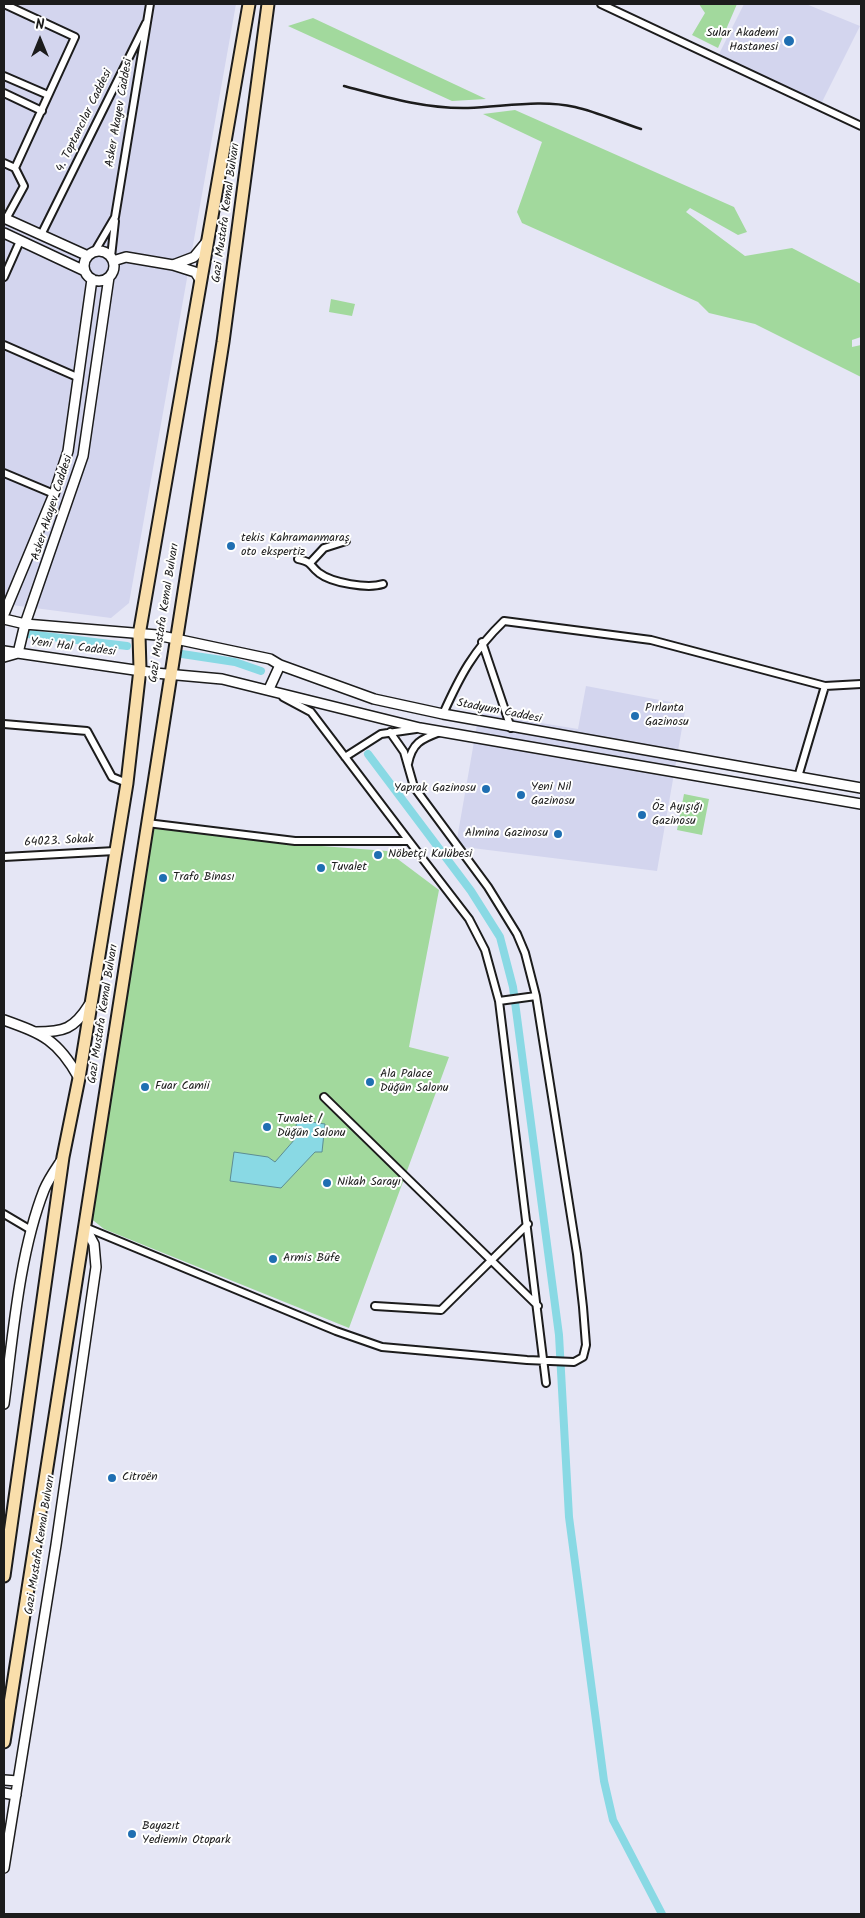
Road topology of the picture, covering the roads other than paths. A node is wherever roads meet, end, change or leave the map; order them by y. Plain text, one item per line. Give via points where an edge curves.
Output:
1 (4, 4) edge
2 (150, 4) edge
3 (249, 4) edge
4 (268, 4) edge
5 (601, 4) edge
6 (150, 16) junction
7 (4, 76) edge
8 (4, 93) edge
9 (48, 95) junction
10 (42, 111) junction
11 (861, 126) edge
12 (4, 163) edge
13 (15, 168) junction
14 (116, 217) junction
15 (5, 219) edge
16 (4, 233) edge
17 (41, 235) junction
18 (208, 240) junction
19 (20, 241) junction
20 (91, 254) junction
21 (112, 259) junction
22 (173, 265) junction
23 (84, 271) junction
24 (4, 277) edge
25 (109, 277) junction
26 (92, 280) junction
27 (201, 281) junction
28 (4, 344) edge
29 (77, 377) junction
30 (4, 473) edge
31 (54, 494) junction
32 (346, 541) dead end
33 (298, 558) dead end
34 (311, 562) junction
35 (383, 584) dead end
36 (4, 614) edge
37 (4, 619) edge
38 (25, 624) junction
39 (139, 634) junction
40 (176, 639) junction
41 (482, 642) junction
42 (4, 650) edge
43 (18, 653) junction
44 (4, 658) edge
45 (280, 666) junction
46 (140, 669) junction
47 (169, 673) junction
48 (861, 684) edge
49 (825, 686) junction
50 (269, 689) junction
51 (443, 714) junction
52 (4, 724) edge
53 (420, 728) junction
54 (511, 728) junction
55 (390, 732) junction
56 (440, 732) junction
57 (345, 757) junction
58 (407, 768) junction
59 (798, 777) junction
60 (127, 783) junction
61 (861, 788) edge
62 (861, 804) edge
63 (147, 823) junction
64 (410, 841) junction
65 (115, 850) junction
66 (4, 856) edge
67 (536, 996) junction
68 (91, 1001) junction
69 (499, 1001) junction
70 (4, 1020) edge
71 (36, 1032) junction
72 (79, 1078) junction
73 (324, 1097) dead end
74 (63, 1157) junction
75 (4, 1214) edge
76 (528, 1224) junction
77 (85, 1227) junction
78 (31, 1230) junction
79 (490, 1261) junction
80 (375, 1306) dead end
81 (538, 1306) junction
82 (544, 1360) junction
83 (546, 1384) dead end
84 (4, 1404) edge
85 (4, 1576) edge
86 (4, 1742) edge
87 (4, 1780) edge
88 (18, 1782) junction
89 (4, 1793) edge
90 (16, 1795) junction
91 (4, 1868) edge

1 - 9 street via 75,37
2 - 6 street, Asker Akayev Caddesi
3 - 18 highway, Gazi Mustafa Kemal Bulvarı
4 - 40 highway, Gazi Mustafa Kemal Bulvarı via 222,342
5 - 11 street
6 - 14 street, Asker Akayev Caddesi
6 - 17 street, 4. Toptancılar Caddesi
7 - 9 street
8 - 10 street
9 - 10 street
10 - 13 street
12 - 13 street
13 - 15 street via 24,186
14 - 20 street, Asker Akayev Caddesi
14 - 21 street
15 - 17 street
16 - 19 street
17 - 20 street
18 - 22 street via 194,257
18 - 27 highway, Gazi Mustafa Kemal Bulvarı
19 - 23 street
19 - 24 street
20 - 21 street via 104,252
20 - 23 street, Asker Akayev Caddesi via 84,263
21 - 22 street via 126,257
21 - 25 street, Asker Akayev Caddesi via 114,270
22 - 27 street via 195,272
23 - 26 street
25 - 26 street
25 - 38 street, Asker Akayev Caddesi via 83,456
26 - 29 street, Asker Akayev Caddesi
27 - 39 highway, Gazi Mustafa Kemal Bulvarı
28 - 29 street
29 - 31 street, Asker Akayev Caddesi via 68,451
30 - 31 street
31 - 36 street, Asker Akayev Caddesi
32 - 34 street via 324,548
33 - 34 street
34 - 35 street via 320,573 342,582 368,587
37 - 38 street, Yeni Hal Caddesi
38 - 39 street, Yeni Hal Caddesi
38 - 43 street, Asker Akayev Caddesi
39 - 40 street, Stadyum Caddesi
39 - 46 highway, Gazi Mustafa Kemal Bulvarı
40 - 45 street, Stadyum Caddesi via 270,659
40 - 47 highway, Gazi Mustafa Kemal Bulvarı
41 - 49 street via 504,621 652,640
41 - 51 street via 460,676
41 - 54 street
42 - 43 street, Yeni Hal Caddesi
43 - 44 street
43 - 46 street, Yeni Hal Caddesi
45 - 50 street
45 - 51 street, Stadyum Caddesi via 374,699
46 - 47 street
46 - 60 highway, Gazi Mustafa Kemal Bulvarı
47 - 50 street
47 - 63 highway, Gazi Mustafa Kemal Bulvarı
48 - 49 street
49 - 59 street
50 - 53 street
50 - 57 street via 311,712
51 - 54 street, Stadyum Caddesi
52 - 60 street via 87,731 112,777
53 - 55 street
53 - 56 street
54 - 59 street, Stadyum Caddesi
55 - 57 street
55 - 58 street via 404,752
56 - 58 street via 421,738 414,746
56 - 62 street
57 - 64 street
58 - 67 street via 414,787 514,927 525,953
59 - 61 street, Stadyum Caddesi
60 - 65 highway, Gazi Mustafa Kemal Bulvarı
63 - 64 street via 295,840
63 - 77 highway, Gazi Mustafa Kemal Bulvarı
64 - 69 street via 469,919 485,950
65 - 66 street, 64023. Sokak
65 - 68 highway, Gazi Mustafa Kemal Bulvarı
67 - 69 street
67 - 82 street via 586,1345 583,1357 574,1362
68 - 71 street via 72,1026 57,1032
68 - 72 highway, Gazi Mustafa Kemal Bulvarı
69 - 76 street
70 - 71 street
71 - 72 street via 66,1055
72 - 74 highway, Gazi Mustafa Kemal Bulvarı
73 - 79 street
74 - 78 street, Gazi Mustafa Kemal Bulvarı via 45,1189
74 - 85 highway, Gazi Mustafa Kemal Bulvarı
75 - 78 street
76 - 79 street
76 - 81 street
77 - 82 street via 382,1347
77 - 86 highway, Gazi Mustafa Kemal Bulvarı
77 - 88 street, Gazi Mustafa Kemal Bulvarı via 94,1244 96,1267
78 - 84 street, Gazi Mustafa Kemal Bulvarı
79 - 80 street via 441,1310
79 - 81 street
81 - 82 street
82 - 83 street
87 - 88 street
88 - 90 street, Gazi Mustafa Kemal Bulvarı
89 - 90 street
90 - 91 street, Gazi Mustafa Kemal Bulvarı

